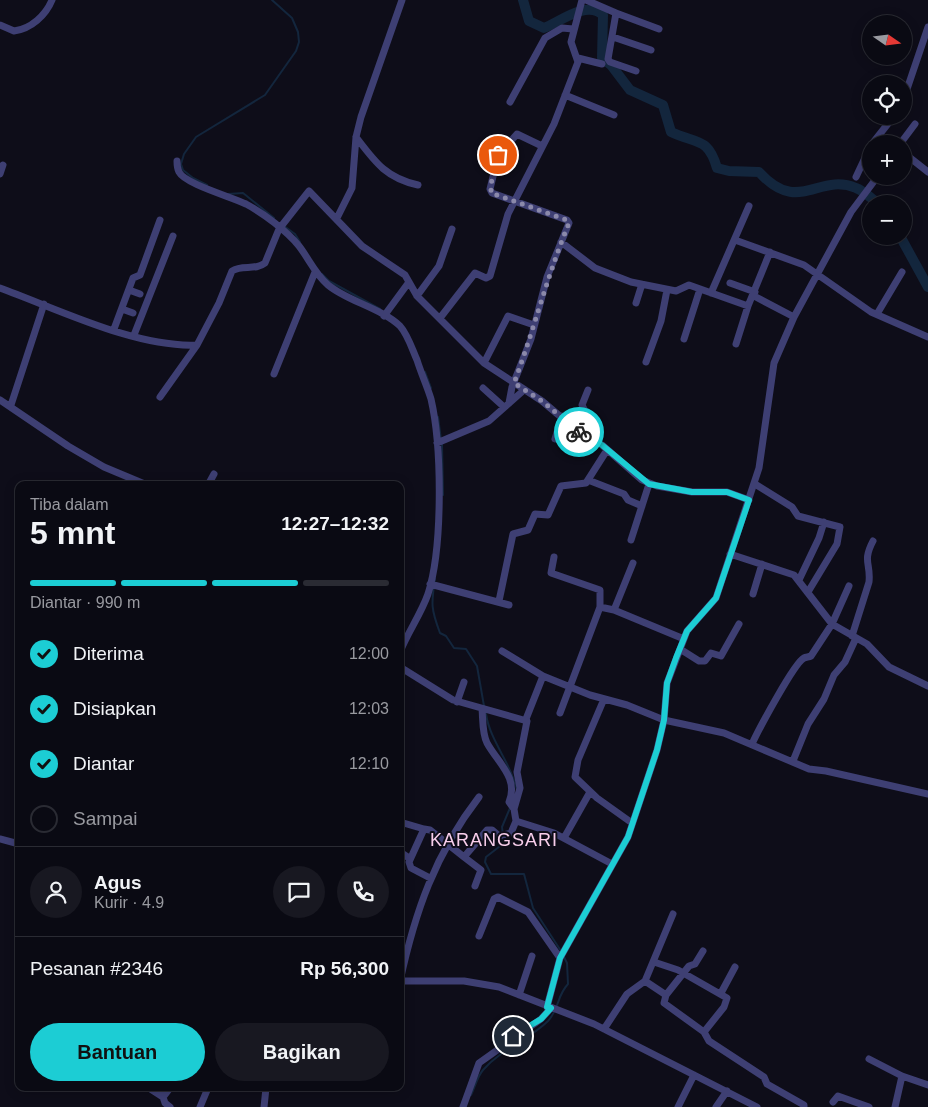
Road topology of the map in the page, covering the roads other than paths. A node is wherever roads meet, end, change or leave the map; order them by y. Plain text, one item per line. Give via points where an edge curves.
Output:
1 (52, 0) edge
2 (402, 0) edge
3 (583, 1) edge
4 (616, 13) junction
5 (0, 25) edge
6 (928, 27) edge
7 (659, 28) dead end
8 (573, 29) junction
9 (613, 38) junction
10 (651, 50) dead end
11 (578, 58) junction
12 (602, 64) dead end
13 (636, 71) dead end
14 (912, 75) edge
15 (566, 95) junction
16 (510, 102) dead end
17 (614, 115) dead end
18 (915, 124) dead end
19 (907, 135) edge
20 (356, 137) junction
21 (542, 146) junction
22 (912, 159) edge
23 (178, 160) dead end
24 (3, 165) dead end
25 (862, 165) edge
26 (928, 172) edge
27 (0, 174) edge
28 (856, 177) dead end
29 (871, 185) edge
30 (418, 186) dead end
31 (515, 202) junction
32 (749, 206) dead end
33 (337, 218) junction
34 (160, 220) dead end
35 (282, 226) junction
36 (452, 229) dead end
37 (173, 236) dead end
38 (735, 240) junction
39 (561, 242) junction
40 (770, 252) junction
41 (315, 272) junction
42 (902, 272) dead end
43 (819, 273) junction
44 (409, 282) junction
45 (730, 283) dead end
46 (642, 284) junction
47 (0, 288) edge
48 (700, 289) junction
49 (129, 290) junction
50 (667, 290) junction
51 (711, 293) junction
52 (140, 294) dead end
53 (754, 294) junction
54 (417, 296) junction
55 (636, 303) dead end
56 (44, 304) junction
57 (748, 306) junction
58 (122, 309) junction
59 (133, 313) dead end
60 (386, 314) junction
61 (877, 314) junction
62 (794, 317) junction
63 (440, 318) junction
64 (534, 325) junction
65 (114, 329) junction
66 (134, 335) junction
67 (928, 337) edge
68 (684, 339) dead end
69 (736, 344) dead end
70 (197, 345) junction
71 (484, 362) junction
72 (646, 362) dead end
73 (274, 374) dead end
74 (514, 383) junction
75 (483, 388) dead end
76 (524, 390) junction
77 (588, 390) dead end
78 (160, 397) dead end
79 (0, 400) edge
80 (11, 405) junction
81 (507, 405) junction
82 (562, 416) junction
83 (581, 434) junction
84 (555, 439) dead end
85 (441, 442) junction
86 (607, 450) junction
87 (214, 474) dead end
88 (588, 480) junction
89 (137, 481) edge
90 (210, 481) edge
91 (649, 484) junction
92 (755, 484) junction
93 (749, 500) junction
94 (642, 506) junction
95 (824, 522) junction
96 (631, 540) dead end
97 (873, 541) dead end
98 (730, 554) junction
99 (554, 557) dead end
100 (633, 563) dead end
101 (762, 564) junction
102 (799, 580) junction
103 (433, 585) junction
104 (849, 586) dead end
105 (808, 592) junction
106 (753, 594) dead end
107 (498, 601) junction
108 (509, 605) dead end
109 (600, 606) junction
110 (614, 610) junction
111 (739, 624) dead end
112 (832, 624) junction
113 (854, 637) junction
114 (684, 639) junction
115 (404, 644) edge
116 (680, 649) junction
117 (502, 651) dead end
118 (404, 670) edge
119 (543, 676) junction
120 (464, 682) dead end
121 (928, 686) edge
122 (569, 687) junction
123 (604, 699) junction
124 (457, 702) junction
125 (483, 709) junction
126 (560, 713) dead end
127 (526, 719) junction
128 (664, 720) junction
129 (752, 744) junction
130 (793, 761) junction
131 (516, 788) junction
132 (590, 792) junction
133 (928, 794) edge
134 (479, 797) dead end
135 (516, 821) junction
136 (404, 823) edge
137 (632, 823) junction
138 (424, 829) junction
139 (0, 838) edge
140 (564, 838) junction
141 (15, 843) edge
142 (446, 844) junction
143 (404, 854) edge
144 (464, 857) junction
145 (410, 858) junction
146 (612, 864) junction
147 (430, 878) junction
148 (475, 886) dead end
149 (673, 914) dead end
150 (479, 936) dead end
151 (703, 951) dead end
152 (532, 956) dead end
153 (561, 958) junction
154 (654, 962) junction
155 (404, 964) edge
156 (734, 967) dead end
157 (684, 973) junction
158 (404, 981) edge
159 (645, 981) junction
160 (721, 993) junction
161 (519, 995) junction
162 (666, 996) junction
163 (553, 1008) junction
164 (604, 1029) junction
165 (704, 1032) junction
166 (869, 1059) dead end
167 (694, 1075) junction
168 (902, 1076) junction
169 (928, 1085) edge
170 (154, 1091) edge
171 (168, 1091) edge
172 (207, 1091) edge
173 (266, 1091) edge
174 (727, 1091) junction
175 (163, 1097) junction
176 (833, 1102) dead end
177 (170, 1107) edge
178 (200, 1107) edge
179 (264, 1107) edge
180 (463, 1107) edge
181 (678, 1107) edge
182 (716, 1107) edge
183 (757, 1107) edge
184 (804, 1107) edge
185 (869, 1107) edge
186 (894, 1107) edge

1 - 5 street via 48,11 28,27 14,31
2 - 20 street
3 - 4 street
3 - 8 street
4 - 7 street
4 - 9 street
6 - 14 street
8 - 11 street via 571,42
8 - 16 street via 562,28 545,38
9 - 10 street
9 - 13 street via 608,55 610,62
11 - 12 street
11 - 15 street
15 - 17 street
15 - 21 street
18 - 19 street
20 - 30 street via 385,170 399,181
20 - 33 street via 352,188
21 - 31 street
21 - 31 street via 518,133 498,156 490,192
22 - 26 street
23 - 35 street via 177,166 182,175
24 - 27 street
25 - 28 street
29 - 43 street via 851,212
31 - 39 street via 567,220 569,223
31 - 63 street via 508,214 490,276 486,278 475,273
32 - 38 street
33 - 35 street via 308,192
33 - 44 street via 362,246 401,272
34 - 49 street via 140,275 133,278
35 - 41 street
35 - 70 street via 265,263 232,271
36 - 54 street via 439,266
37 - 66 street
38 - 40 street
38 - 51 street
39 - 46 street via 595,268
39 - 64 street
40 - 43 street
40 - 53 street
41 - 60 street via 332,288
41 - 73 street
42 - 61 street
43 - 61 street
43 - 62 street
44 - 54 street
44 - 60 street
45 - 53 street
46 - 50 street
46 - 55 street
47 - 56 street
48 - 50 street via 686,285 676,291
48 - 51 street
48 - 68 street
49 - 52 street
49 - 58 street
50 - 72 street via 661,321
51 - 57 street
53 - 57 street
53 - 62 street
54 - 63 street
56 - 65 street
56 - 80 street
57 - 69 street
58 - 59 street
58 - 65 street
60 - 85 street via 399,326 412,349 430,398
61 - 67 street
62 - 92 street via 771,374 762,454
63 - 71 street
64 - 71 street via 508,316
64 - 74 street
65 - 66 street
66 - 70 street via 181,346
70 - 78 street
71 - 74 street
74 - 76 street
74 - 81 street
75 - 81 street
76 - 81 street
76 - 82 street
77 - 83 street via 582,406 588,415
79 - 80 street
80 - 89 street via 68,446 104,467
81 - 85 street via 489,420
82 - 83 street
82 - 84 street
83 - 86 street
85 - 103 street
86 - 88 street
86 - 91 street
87 - 90 street
88 - 94 street via 624,494 628,500
88 - 107 street via 578,485 561,486 548,515 535,514 528,530 514,534
91 - 93 street via 692,492 727,492
91 - 94 street
92 - 93 street
92 - 95 street via 792,507 798,516
93 - 98 street
94 - 96 street
95 - 102 street
95 - 105 street via 840,528 839,536
97 - 113 street via 866,560 869,582
98 - 101 street
98 - 114 street via 716,598 697,618
99 - 109 street via 551,573 600,590
100 - 110 street
101 - 102 street via 788,572
101 - 106 street
102 - 105 street
103 - 107 street
103 - 115 street
104 - 112 street
105 - 112 street
107 - 108 street
109 - 110 street
109 - 122 street
110 - 114 street
111 - 116 street via 721,656 711,654 699,662
112 - 113 street
112 - 129 street via 811,656 803,659 796,668
113 - 121 street via 867,644 889,667
113 - 130 street via 845,662 834,675 808,724
114 - 116 street
116 - 128 street via 667,683
117 - 119 street
118 - 124 street
119 - 122 street
119 - 127 street
120 - 124 street
122 - 123 street
122 - 126 street
123 - 128 street
123 - 132 street via 575,771 576,777
124 - 125 street
125 - 127 street
125 - 131 street via 486,742
127 - 131 street
128 - 129 street via 712,729
128 - 137 street
129 - 130 street
130 - 133 street via 809,769
131 - 135 street via 512,807
132 - 137 street
132 - 140 street
134 - 142 street
135 - 140 street via 549,830
135 - 144 street via 509,834 499,836 490,830
136 - 138 street
137 - 146 street
138 - 142 street via 430,830
138 - 145 street
139 - 141 street
140 - 146 street
142 - 144 street
142 - 147 street
143 - 145 street
144 - 148 street via 481,870
145 - 147 street via 411,868
146 - 153 street
147 - 155 street
149 - 154 street
150 - 153 street via 494,899 498,897 528,912
151 - 157 street
152 - 161 street
153 - 163 street
154 - 157 street
154 - 159 street
156 - 160 street
157 - 160 street
157 - 162 street
158 - 161 street via 473,982
159 - 162 street
159 - 164 street via 623,999
160 - 165 street via 728,1001
161 - 163 street
162 - 165 street via 664,1002
163 - 164 street
163 - 180 street via 479,1063
164 - 167 street
165 - 184 street via 709,1041 764,1077 766,1084
166 - 168 street
167 - 174 street
167 - 181 street
168 - 169 street
168 - 186 street
170 - 175 street
171 - 175 street
172 - 178 street
173 - 179 street
174 - 182 street
174 - 183 street
175 - 177 street
176 - 185 street via 839,1096

